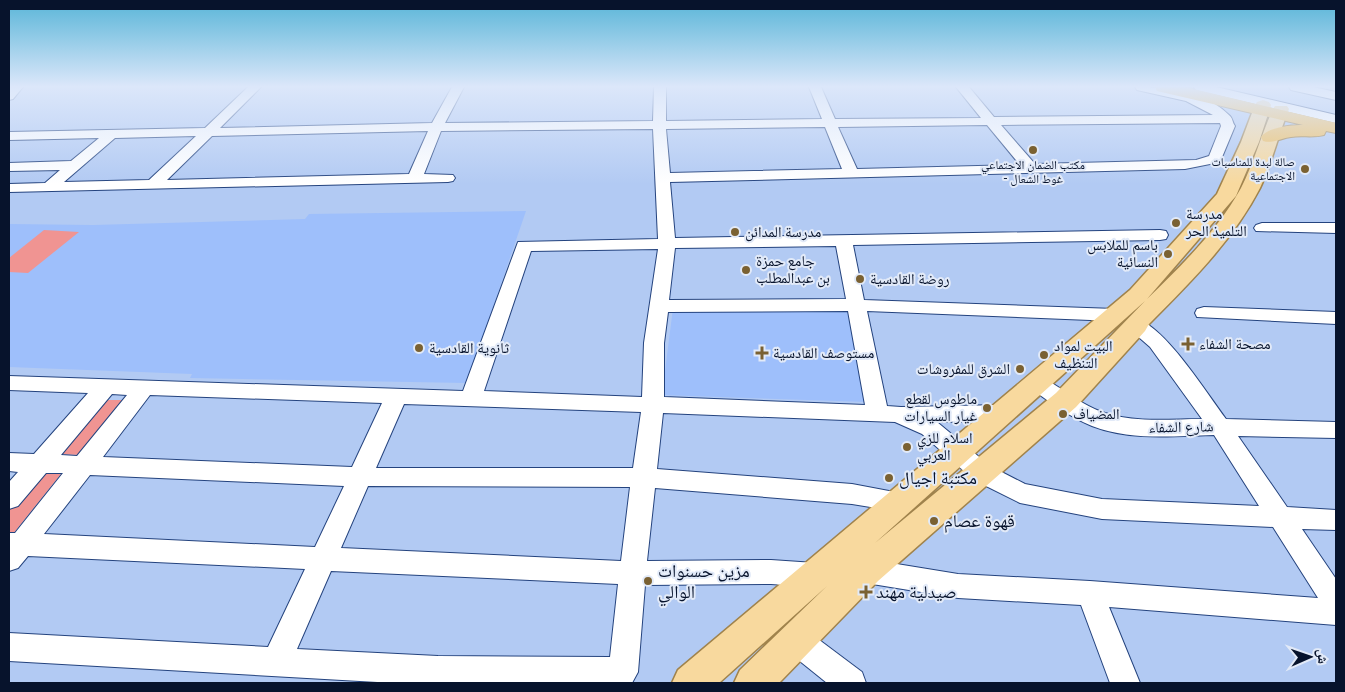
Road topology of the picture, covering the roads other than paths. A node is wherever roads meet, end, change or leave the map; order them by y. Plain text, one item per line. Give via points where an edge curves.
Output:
1 (222, 119) edge
2 (440, 119) edge
3 (659, 119) edge
4 (829, 119) edge
5 (990, 119) edge
6 (1203, 119) edge
7 (1226, 119) edge
8 (1271, 119) edge
9 (1278, 119) edge
10 (1299, 119) edge
11 (1322, 119) edge
12 (1336, 121) edge
13 (992, 122) junction
14 (831, 123) junction
15 (659, 125) junction
16 (436, 127) junction
17 (1336, 128) edge
18 (210, 131) junction
19 (1336, 132) edge
20 (113, 134) junction
21 (9, 136) edge
22 (1215, 159) junction
23 (76, 165) junction
24 (9, 167) edge
25 (1250, 167) junction
26 (1030, 168) junction
27 (851, 172) junction
28 (448, 178) dead end
29 (662, 178) junction
30 (414, 180) junction
31 (154, 184) junction
32 (49, 187) junction
33 (9, 188) edge
34 (1262, 228) dead end
35 (1336, 228) edge
36 (1160, 235) dead end
37 (843, 240) junction
38 (667, 244) junction
39 (857, 305) junction
40 (658, 306) junction
41 (1204, 313) dead end
42 (1336, 318) edge
43 (1125, 321) junction
44 (9, 383) edge
45 (1037, 383) junction
46 (106, 386) junction
47 (144, 388) junction
48 (396, 397) junction
49 (471, 397) junction
50 (1066, 400) junction
51 (653, 406) junction
52 (888, 413) junction
53 (1003, 413) junction
54 (1220, 426) junction
55 (1336, 430) edge
56 (958, 452) junction
57 (9, 462) edge
58 (40, 462) junction
59 (84, 464) junction
60 (982, 473) junction
61 (360, 477) junction
62 (645, 478) junction
63 (9, 499) edge
64 (900, 502) junction
65 (1279, 518) junction
66 (1336, 520) edge
67 (13, 550) edge
68 (322, 559) junction
69 (866, 571) junction
70 (632, 573) junction
71 (815, 575) junction
72 (1090, 593) junction
73 (1336, 602) edge
74 (1336, 612) edge
75 (796, 640) junction
76 (9, 647) edge
77 (276, 661) junction
78 (623, 678) edge
79 (691, 683) edge
80 (753, 683) edge
81 (851, 683) edge
82 (1125, 683) edge

1 - 18 street
2 - 16 street
3 - 15 street
4 - 14 street
5 - 13 street
6 - 13 street
7 - 22 street via 1228,126
8 - 25 main road via 1269,143
9 - 19 highway via 1290,131
10 - 17 highway
11 - 12 highway
13 - 14 street
13 - 26 street
14 - 15 street
14 - 27 street
15 - 16 street
15 - 29 street
16 - 18 street
16 - 30 street
18 - 20 street
18 - 31 street
20 - 21 street
20 - 23 street
22 - 25 street
22 - 26 street via 1185,166
23 - 24 street
23 - 32 street
25 - 43 main road via 1246,196 1227,225 1138,321
26 - 27 street
27 - 29 street
28 - 30 street
29 - 38 street
30 - 31 street
31 - 32 street
32 - 33 street
34 - 35 street
36 - 37 street
37 - 38 street
37 - 39 street
38 - 40 street
38 - 49 street via 524,246
39 - 40 street
39 - 43 street
39 - 52 street
40 - 51 street
41 - 42 street
43 - 45 main road
43 - 50 main road
43 - 54 street via 1157,342
44 - 46 street
45 - 50 street, شارع الشفاء
45 - 53 main road
46 - 47 street
46 - 58 street
47 - 48 street
47 - 59 street
48 - 49 street
48 - 61 street
49 - 51 street
50 - 54 street, شارع الشفاء via 1099,420 1134,428
50 - 60 main road
51 - 52 street
51 - 62 street
52 - 53 street
52 - 56 street via 930,428
53 - 56 main road
54 - 55 street, شارع الشفاء
54 - 65 street
56 - 60 street
56 - 64 main road
57 - 58 street
58 - 59 street
58 - 63 street
59 - 61 street
59 - 67 street
60 - 65 street via 1020,493 1102,509
60 - 69 main road
61 - 62 street
61 - 68 street
62 - 64 street via 852,494
62 - 70 street
64 - 71 main road
65 - 66 street
65 - 73 street
67 - 68 street
68 - 70 street
68 - 77 street
69 - 72 street via 958,586
69 - 75 main road
70 - 71 street via 771,572
70 - 78 street
71 - 79 main road
72 - 74 street
72 - 82 street
75 - 80 main road
75 - 81 street
76 - 77 street
77 - 78 street

